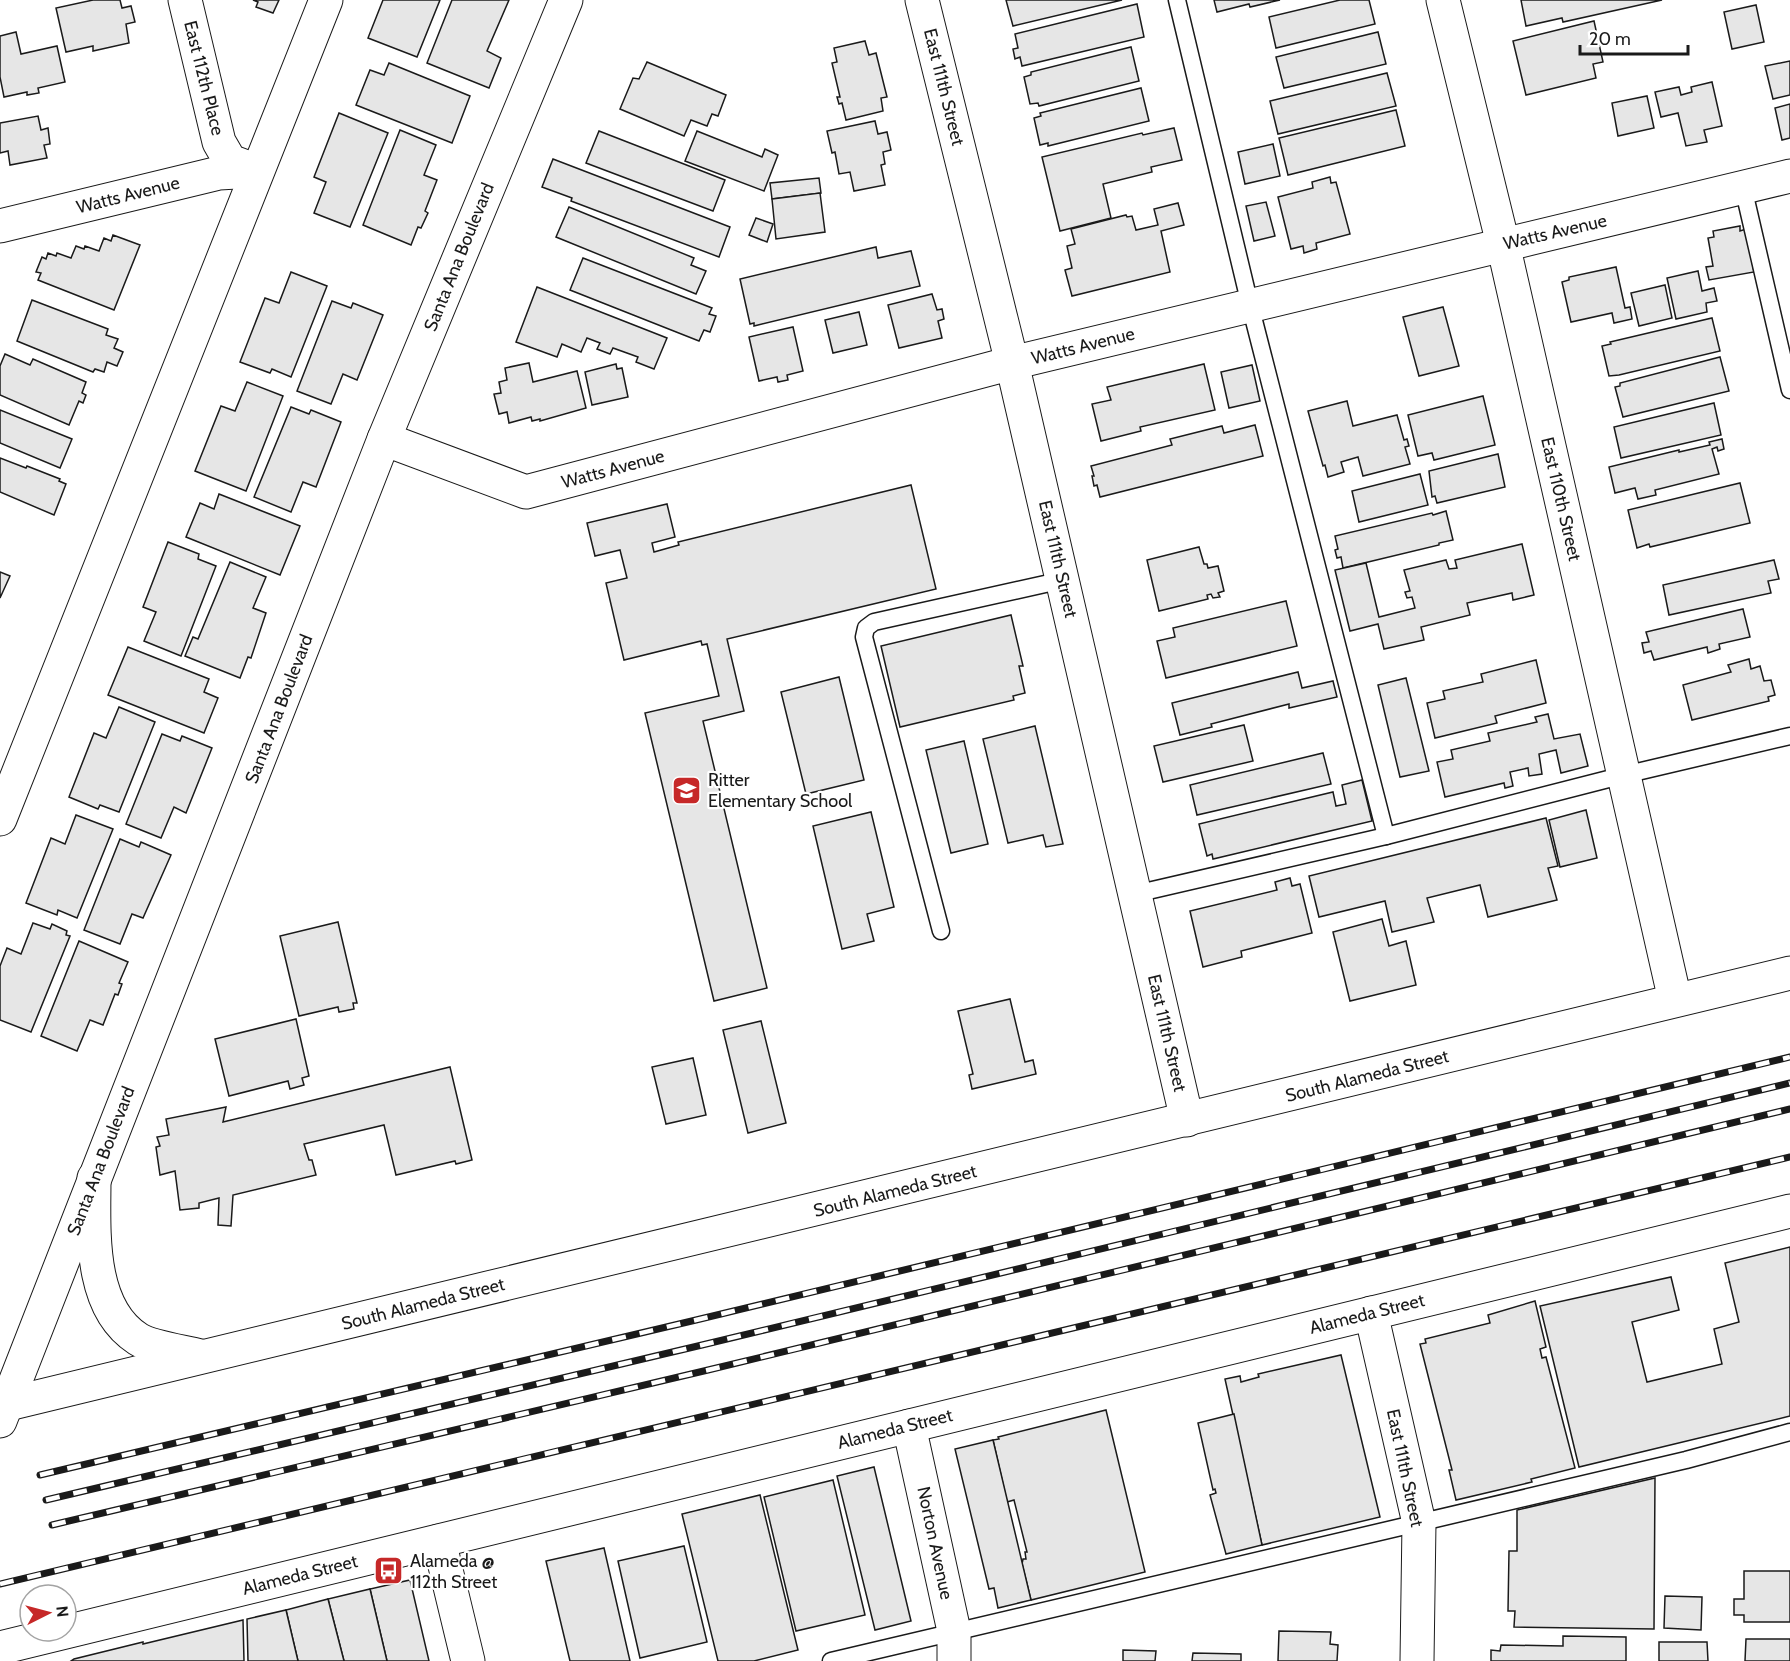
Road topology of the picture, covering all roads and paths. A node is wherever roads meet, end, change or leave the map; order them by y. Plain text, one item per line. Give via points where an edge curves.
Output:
1 (185, 0) edge
2 (326, 0) edge
3 (566, 0) edge
4 (922, 0) edge
5 (1177, 0) edge
6 (1443, 0) edge
7 (257, 171) junction
8 (1790, 176) edge
9 (1743, 187) junction
10 (0, 226) edge
11 (1503, 244) junction
12 (1250, 305) junction
13 (1012, 363) junction
14 (1790, 390) edge
15 (384, 439) junction
16 (1063, 580) junction
17 (1790, 736) edge
18 (1624, 775) junction
19 (0, 819) edge
20 (1386, 836) junction
21 (1135, 894) junction
22 (941, 931) dead end
23 (1790, 973) edge
24 (1675, 1000) junction
25 (1187, 1120) junction
26 (94, 1178) junction
27 (1790, 1211) edge
28 (1371, 1313) junction
29 (205, 1357) junction
30 (2, 1410) edge
31 (909, 1426) junction
32 (1790, 1432) edge
33 (1419, 1524) junction
34 (439, 1541) junction
35 (954, 1646) edge
36 (0, 1648) edge
37 (468, 1661) edge
38 (831, 1661) edge
39 (1416, 1661) edge

1 - 7 street, East 112th Place via 219,142 230,161
2 - 7 street
3 - 15 street, Santa Ana Boulevard
4 - 13 street, East 111th Street
5 - 12 lane
6 - 11 street, East 110th Street
7 - 10 street, Watts Avenue via 219,173
7 - 19 street
8 - 9 street, Watts Avenue
9 - 11 street, Watts Avenue
9 - 14 lane
11 - 12 street, Watts Avenue
11 - 18 street, East 110th Street
12 - 13 street, Watts Avenue
12 - 20 lane
13 - 15 street, Watts Avenue via 526,492
13 - 16 street, East 111th Street
15 - 26 street, Santa Ana Boulevard
16 - 21 street, East 111th Street
16 - 22 lane via 874,622 866,628 864,637
17 - 18 lane
18 - 20 lane
18 - 24 street, East 110th Street
20 - 21 lane
21 - 25 street, East 111th Street
23 - 24 street, South Alameda Street
24 - 25 street, South Alameda Street
25 - 29 street, South Alameda Street
26 - 29 street via 94,1245 102,1289 118,1324 140,1341
26 - 30 street, Santa Ana Boulevard
27 - 28 street, Alameda Street
28 - 31 street, Alameda Street
28 - 33 street, East 111th Street
29 - 30 street, South Alameda Street
31 - 34 street, Alameda Street
31 - 35 street, Norton Avenue
32 - 33 lane
33 - 35 lane
33 - 39 street, East 111th Street
34 - 36 street, Alameda Street
34 - 37 street
35 - 38 lane

